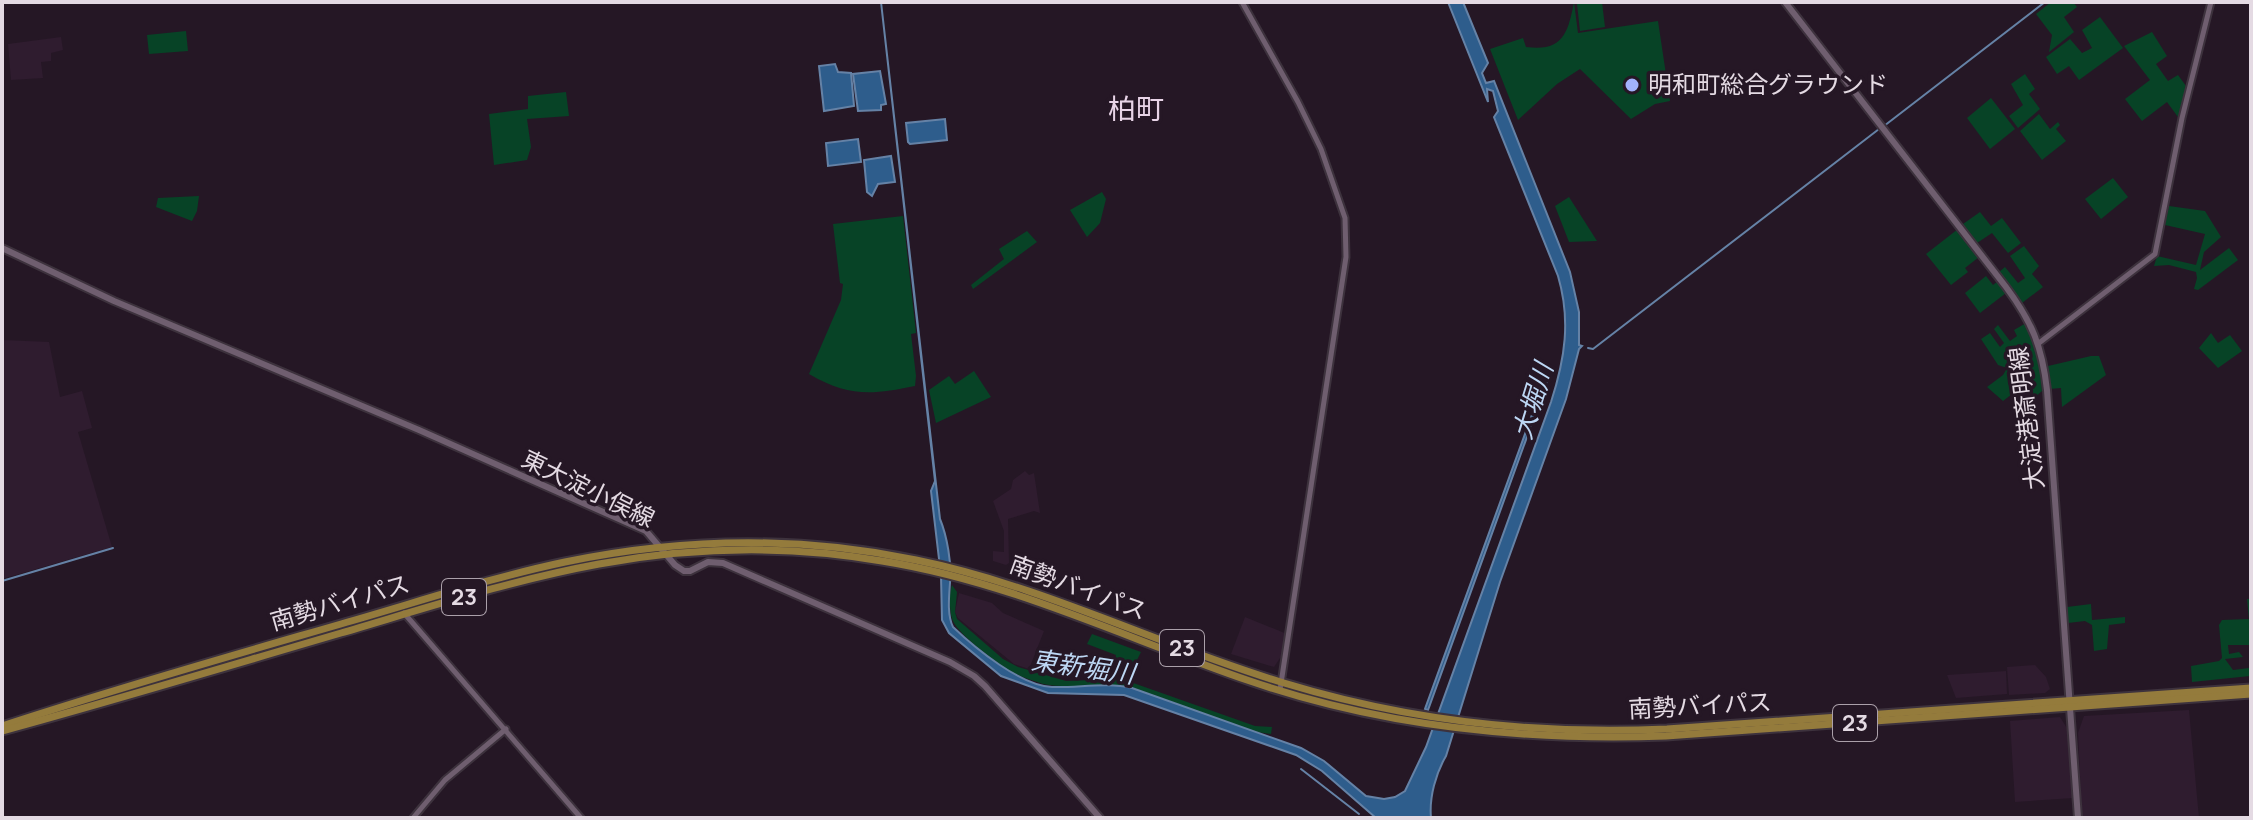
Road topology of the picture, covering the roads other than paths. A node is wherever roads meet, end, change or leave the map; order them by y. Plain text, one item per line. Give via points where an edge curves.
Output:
1 (1242, 2) edge
2 (1785, 2) edge
3 (2211, 2) edge
4 (2, 248) edge
5 (2039, 343) junction
6 (659, 547) junction
7 (666, 555) junction
8 (938, 568) junction
9 (398, 607) junction
10 (404, 614) junction
11 (1281, 687) junction
12 (2251, 688) edge
13 (2251, 694) edge
14 (2070, 699) junction
15 (2071, 709) junction
16 (1459, 725) junction
17 (2, 729) edge
18 (506, 729) junction
19 (413, 818) edge
20 (581, 818) edge
21 (1100, 818) edge
22 (2078, 818) edge

1 - 11 street via 1313,130 1346,223 1346,257
2 - 5 main road, 大淀港斎明線 via 2014,296
3 - 5 street via 2155,254
4 - 6 main road, 東大淀小俣線 via 646,531
5 - 14 main road, 大淀港斎明線
6 - 7 main road, 東大淀小俣線
6 - 8 highway, 南勢バイパス / 23 via 788,544 855,550
6 - 9 highway, 南勢バイパス / 23 via 561,563
7 - 8 highway, 南勢バイパス / 23 via 801,552
7 - 10 highway, 南勢バイパス / 23 via 564,571
7 - 21 main road, 東大淀小俣線 via 684,571 723,563 968,672
8 - 11 highway, 南勢バイパス / 23
9 - 10 street
9 - 17 highway, 南勢バイパス / 23 via 127,686
10 - 17 highway, 南勢バイパス / 23
10 - 18 street
11 - 16 highway, 南勢バイパス / 23 via 1353,710
12 - 14 highway, 南勢バイパス / 23
13 - 15 highway, 南勢バイパス / 23
14 - 15 main road, 大淀港斎明線
14 - 16 highway, 南勢バイパス / 23 via 1637,730
15 - 16 highway, 南勢バイパス / 23 via 1652,736 1526,735
15 - 22 main road, 大淀港斎明線
18 - 19 street via 445,780
18 - 20 street

